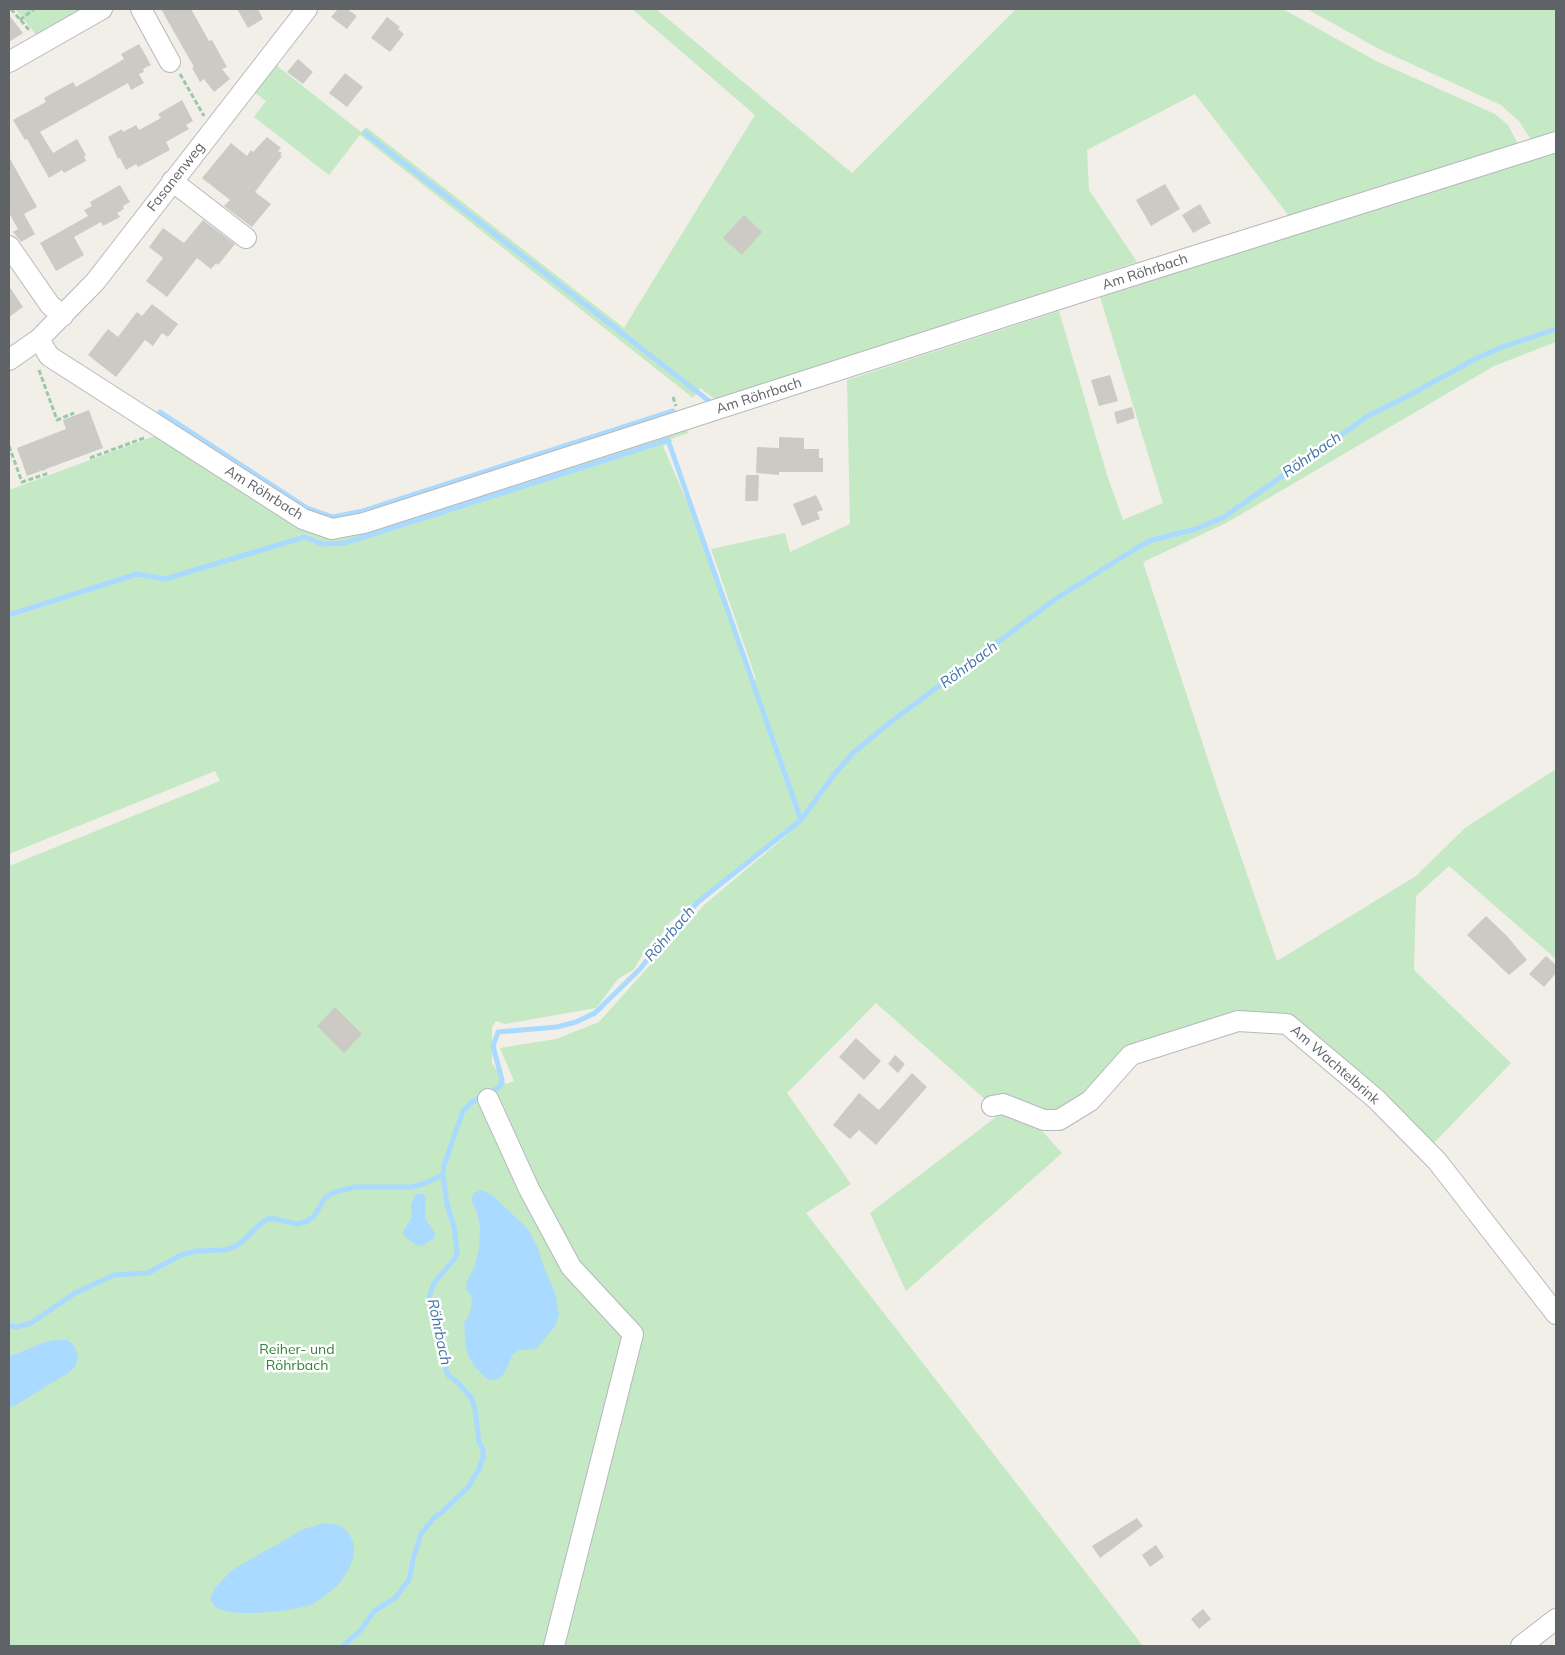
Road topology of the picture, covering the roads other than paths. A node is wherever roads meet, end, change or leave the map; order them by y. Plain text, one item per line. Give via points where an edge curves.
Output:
1 (102, 9) edge
2 (141, 9) edge
3 (307, 9) edge
4 (9, 62) edge
5 (170, 62) road end
6 (1556, 142) edge
7 (172, 181) junction
8 (246, 238) dead end
9 (9, 246) edge
10 (63, 316) junction
11 (39, 339) junction
12 (9, 360) edge
13 (488, 1099) dead end
14 (992, 1106) dead end
15 (1556, 1314) edge
16 (1556, 1619) edge
17 (554, 1646) edge
18 (1521, 1646) edge

1 - 4 street
2 - 5 street
3 - 7 street, Fasanenweg
6 - 11 street, Am Röhrbach via 364,523 332,529 303,519 49,356
7 - 8 street
7 - 10 street, Fasanenweg via 95,282
9 - 10 street via 50,305
10 - 11 street, Fasanenweg
11 - 12 street
13 - 17 street via 571,1267 633,1334
14 - 15 street, Am Wachtelbrink via 1003,1104 1044,1120 1059,1120 1090,1101 1131,1055 1238,1021 1288,1024 1376,1099 1437,1161
16 - 18 street

